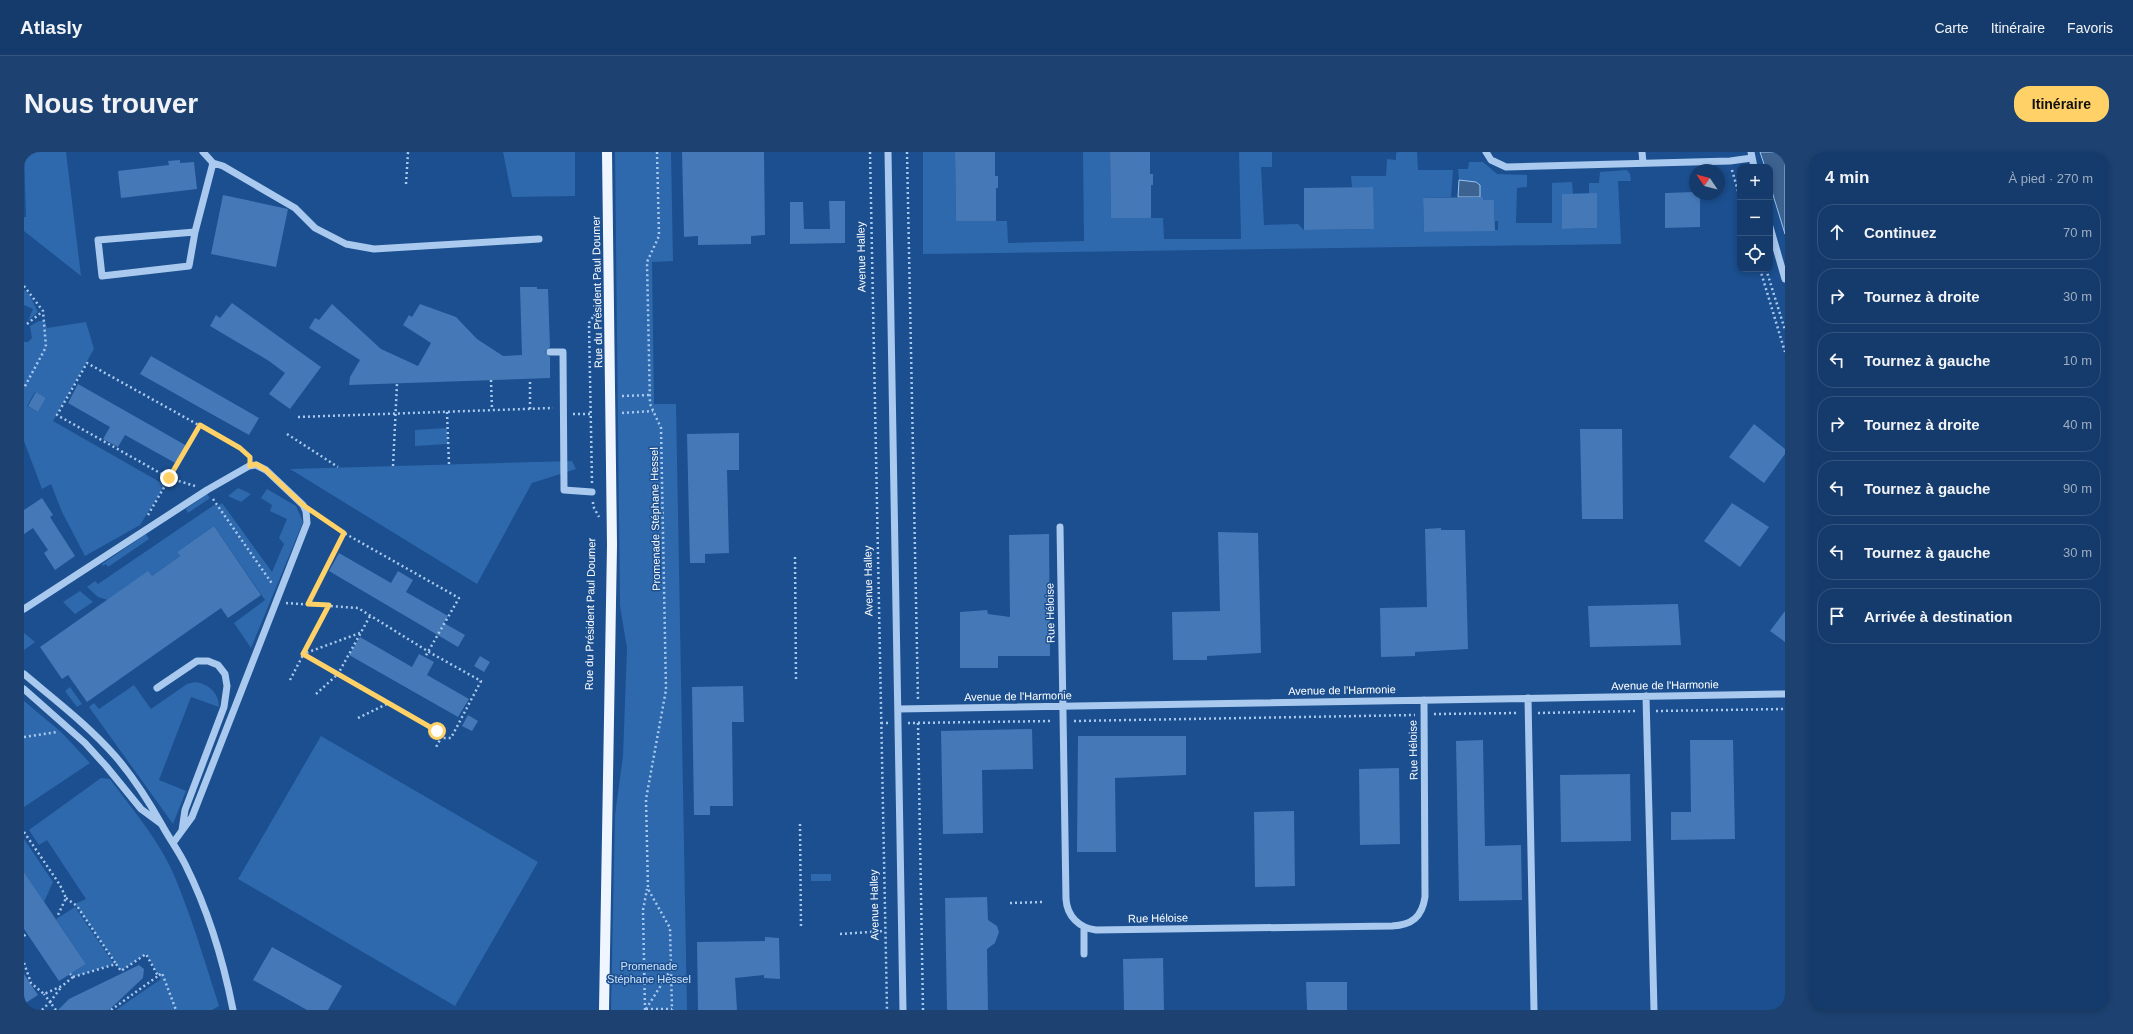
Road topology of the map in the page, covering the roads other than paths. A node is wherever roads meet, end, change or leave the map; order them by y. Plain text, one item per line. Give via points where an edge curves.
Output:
1 (203, 152) edge
2 (606, 152) edge
3 (888, 152) edge
4 (1486, 152) edge
5 (1642, 152) edge
6 (1751, 155) edge
7 (1642, 162) junction
8 (213, 163) junction
9 (195, 232) junction
10 (1773, 236) edge
11 (539, 239) dead end
12 (1785, 278) edge
13 (550, 352) dead end
14 (592, 492) road end
15 (1060, 527) dead end
16 (24, 609) edge
17 (24, 674) edge
18 (157, 688) dead end
19 (24, 689) edge
20 (1785, 694) edge
21 (1646, 696) junction
22 (1528, 698) junction
23 (1424, 700) junction
24 (1063, 706) junction
25 (898, 709) junction
26 (162, 825) junction
27 (182, 832) junction
28 (173, 843) junction
29 (1084, 927) junction
30 (1084, 954) dead end
31 (604, 1009) edge
32 (232, 1010) edge
33 (904, 1010) edge
34 (1534, 1010) edge
35 (1654, 1010) edge

1 - 8 street
2 - 31 main road, Rue du Président Paul Doumer via 612,545
3 - 25 street
4 - 7 street via 1492,160 1506,167
5 - 7 street
6 - 7 street via 1730,161
8 - 9 street
8 - 11 street via 223,166 295,208 315,228 346,244 374,249
9 - 9 street via 98,240 102,276 189,266
10 - 12 street
13 - 14 street via 563,352 564,490
15 - 24 street, Rue Héloise
16 - 27 street via 206,490 250,466 256,464 266,470 303,505 307,523 192,817
17 - 26 street via 79,720 116,758 140,787
18 - 27 street via 197,661 208,661 218,665 225,674 227,686 224,707 184,810
19 - 26 street via 85,743 141,809
20 - 21 street, Avenue de l'Harmonie
21 - 22 street, Avenue de l'Harmonie
21 - 35 street
22 - 23 street, Avenue de l'Harmonie
22 - 34 street
23 - 24 street, Avenue de l'Harmonie
23 - 29 street, Rue Héloise via 1425,897 1424,907 1416,920 1409,924 1392,926 1096,930
24 - 25 street, Avenue de l'Harmonie
24 - 29 street, Rue Héloise via 1066,906 1072,918
25 - 33 street
26 - 28 street
27 - 28 street
28 - 32 street via 211,925
29 - 30 street

